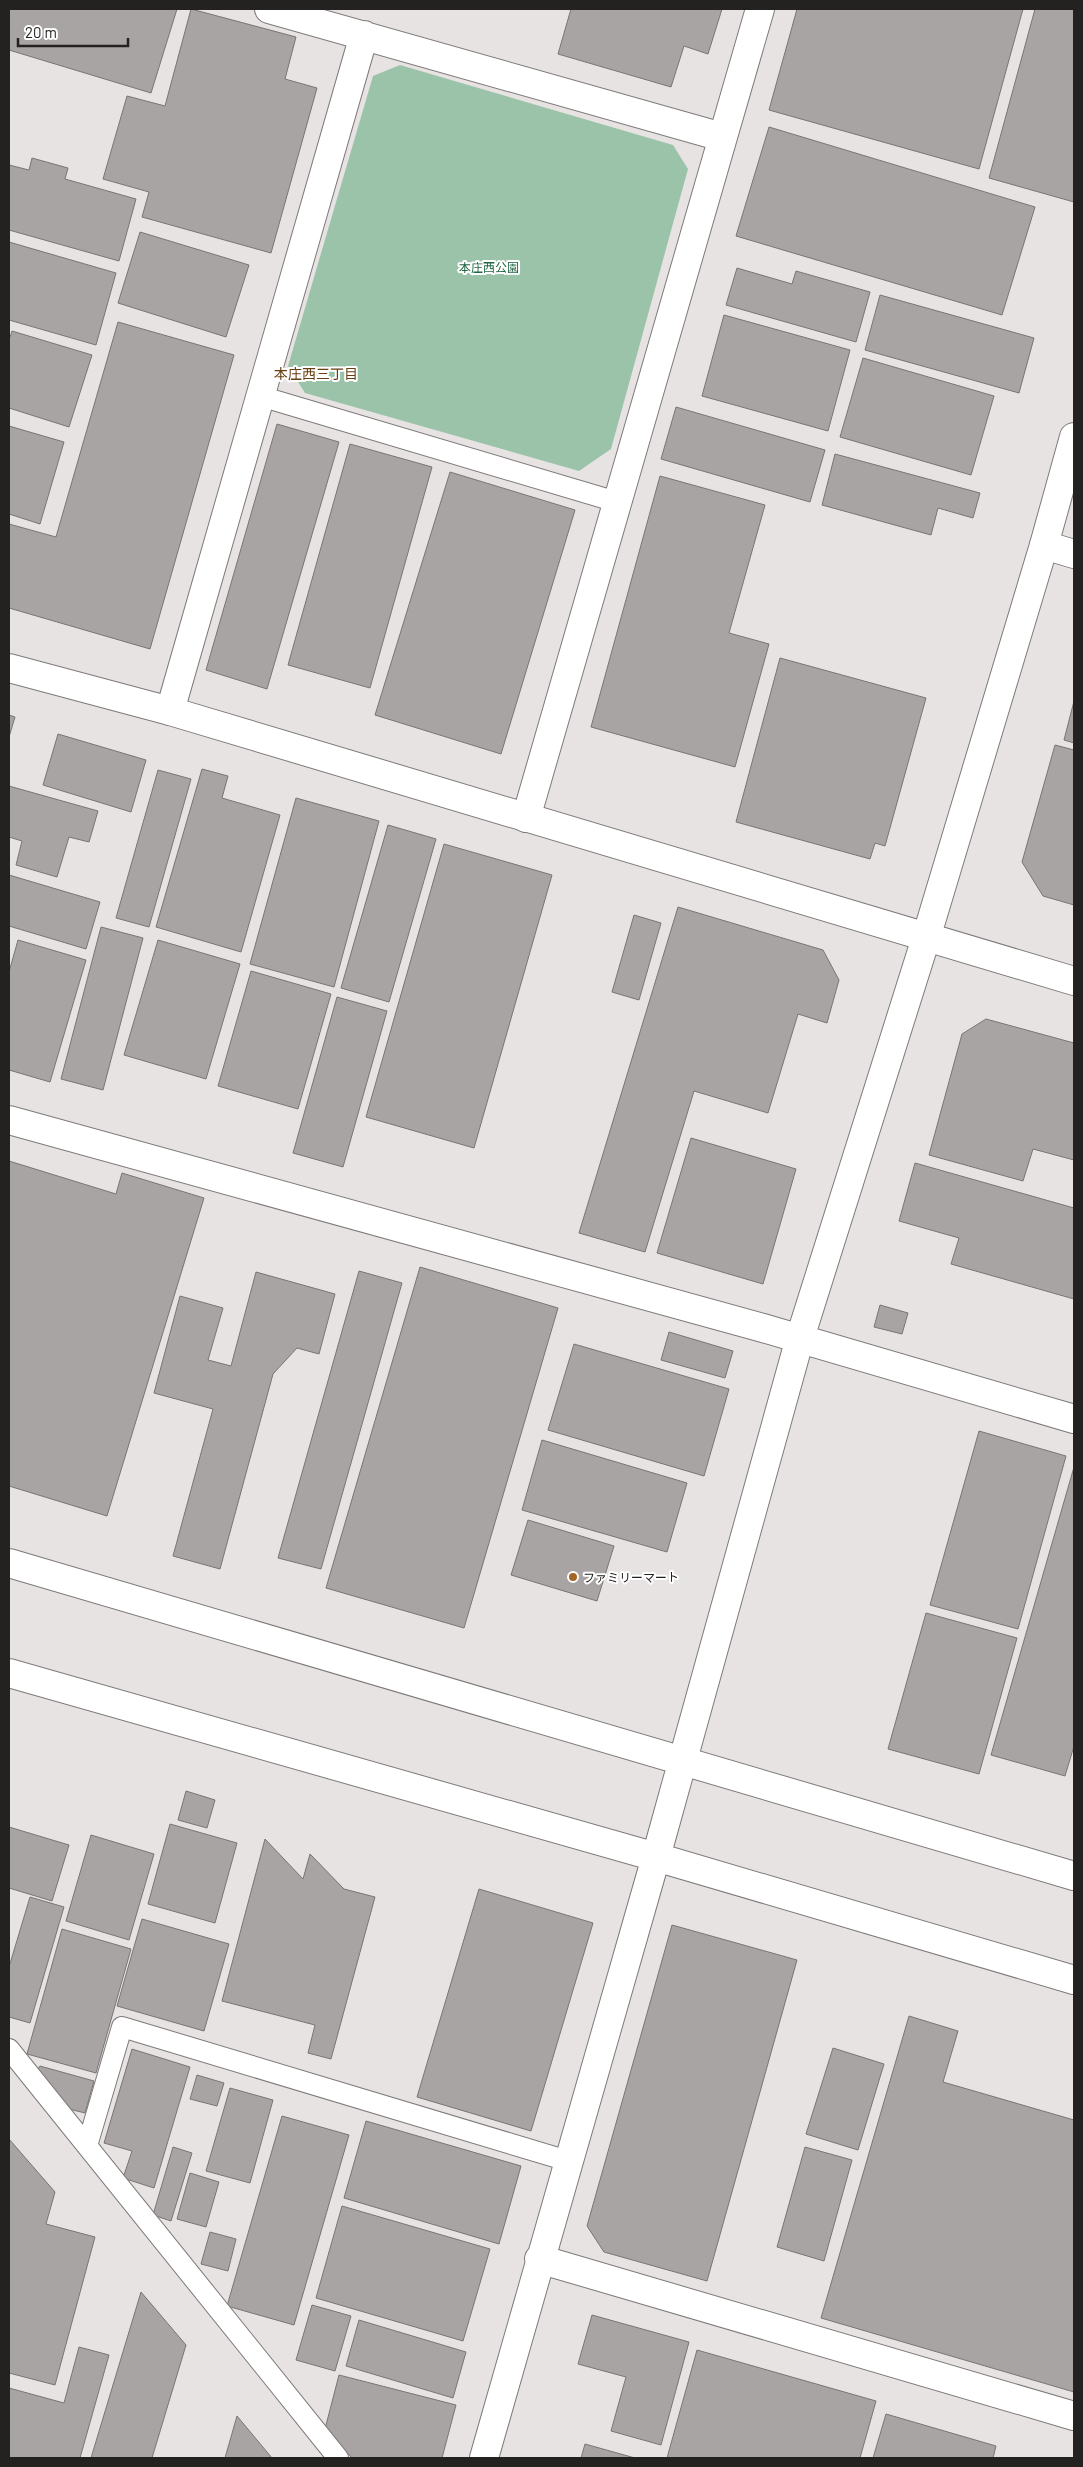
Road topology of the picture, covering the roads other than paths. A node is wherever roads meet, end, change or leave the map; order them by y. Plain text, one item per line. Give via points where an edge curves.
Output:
1 (269, 9) edge
2 (760, 9) edge
3 (364, 35) junction
4 (722, 137) junction
5 (260, 396) junction
6 (1074, 437) edge
7 (617, 502) junction
8 (1044, 545) junction
9 (1074, 554) edge
10 (9, 668) edge
11 (170, 711) junction
12 (526, 818) junction
13 (926, 938) junction
14 (1074, 981) edge
15 (9, 1120) edge
16 (800, 1338) junction
17 (1074, 1419) edge
18 (9, 1563) edge
19 (9, 1673) edge
20 (683, 1761) junction
21 (656, 1857) junction
22 (1074, 1876) edge
23 (1074, 1980) edge
24 (9, 2049) edge
25 (87, 2146) junction
26 (568, 2160) junction
27 (539, 2259) junction
28 (1074, 2416) edge
29 (338, 2458) edge
30 (484, 2458) edge

1 - 3 street
2 - 4 street
3 - 4 street
3 - 5 street
4 - 7 street
5 - 7 lane
5 - 11 street
6 - 8 street
7 - 12 street
8 - 9 street
8 - 13 street
10 - 11 street
11 - 12 street
12 - 13 street
13 - 14 street
13 - 16 street
15 - 16 street
16 - 17 street
16 - 20 street
18 - 20 street
19 - 21 street
20 - 21 street
20 - 22 street
21 - 23 street
21 - 26 street
24 - 25 lane
25 - 26 lane via 122,2027
25 - 29 lane
26 - 27 street
27 - 28 street
27 - 30 street

